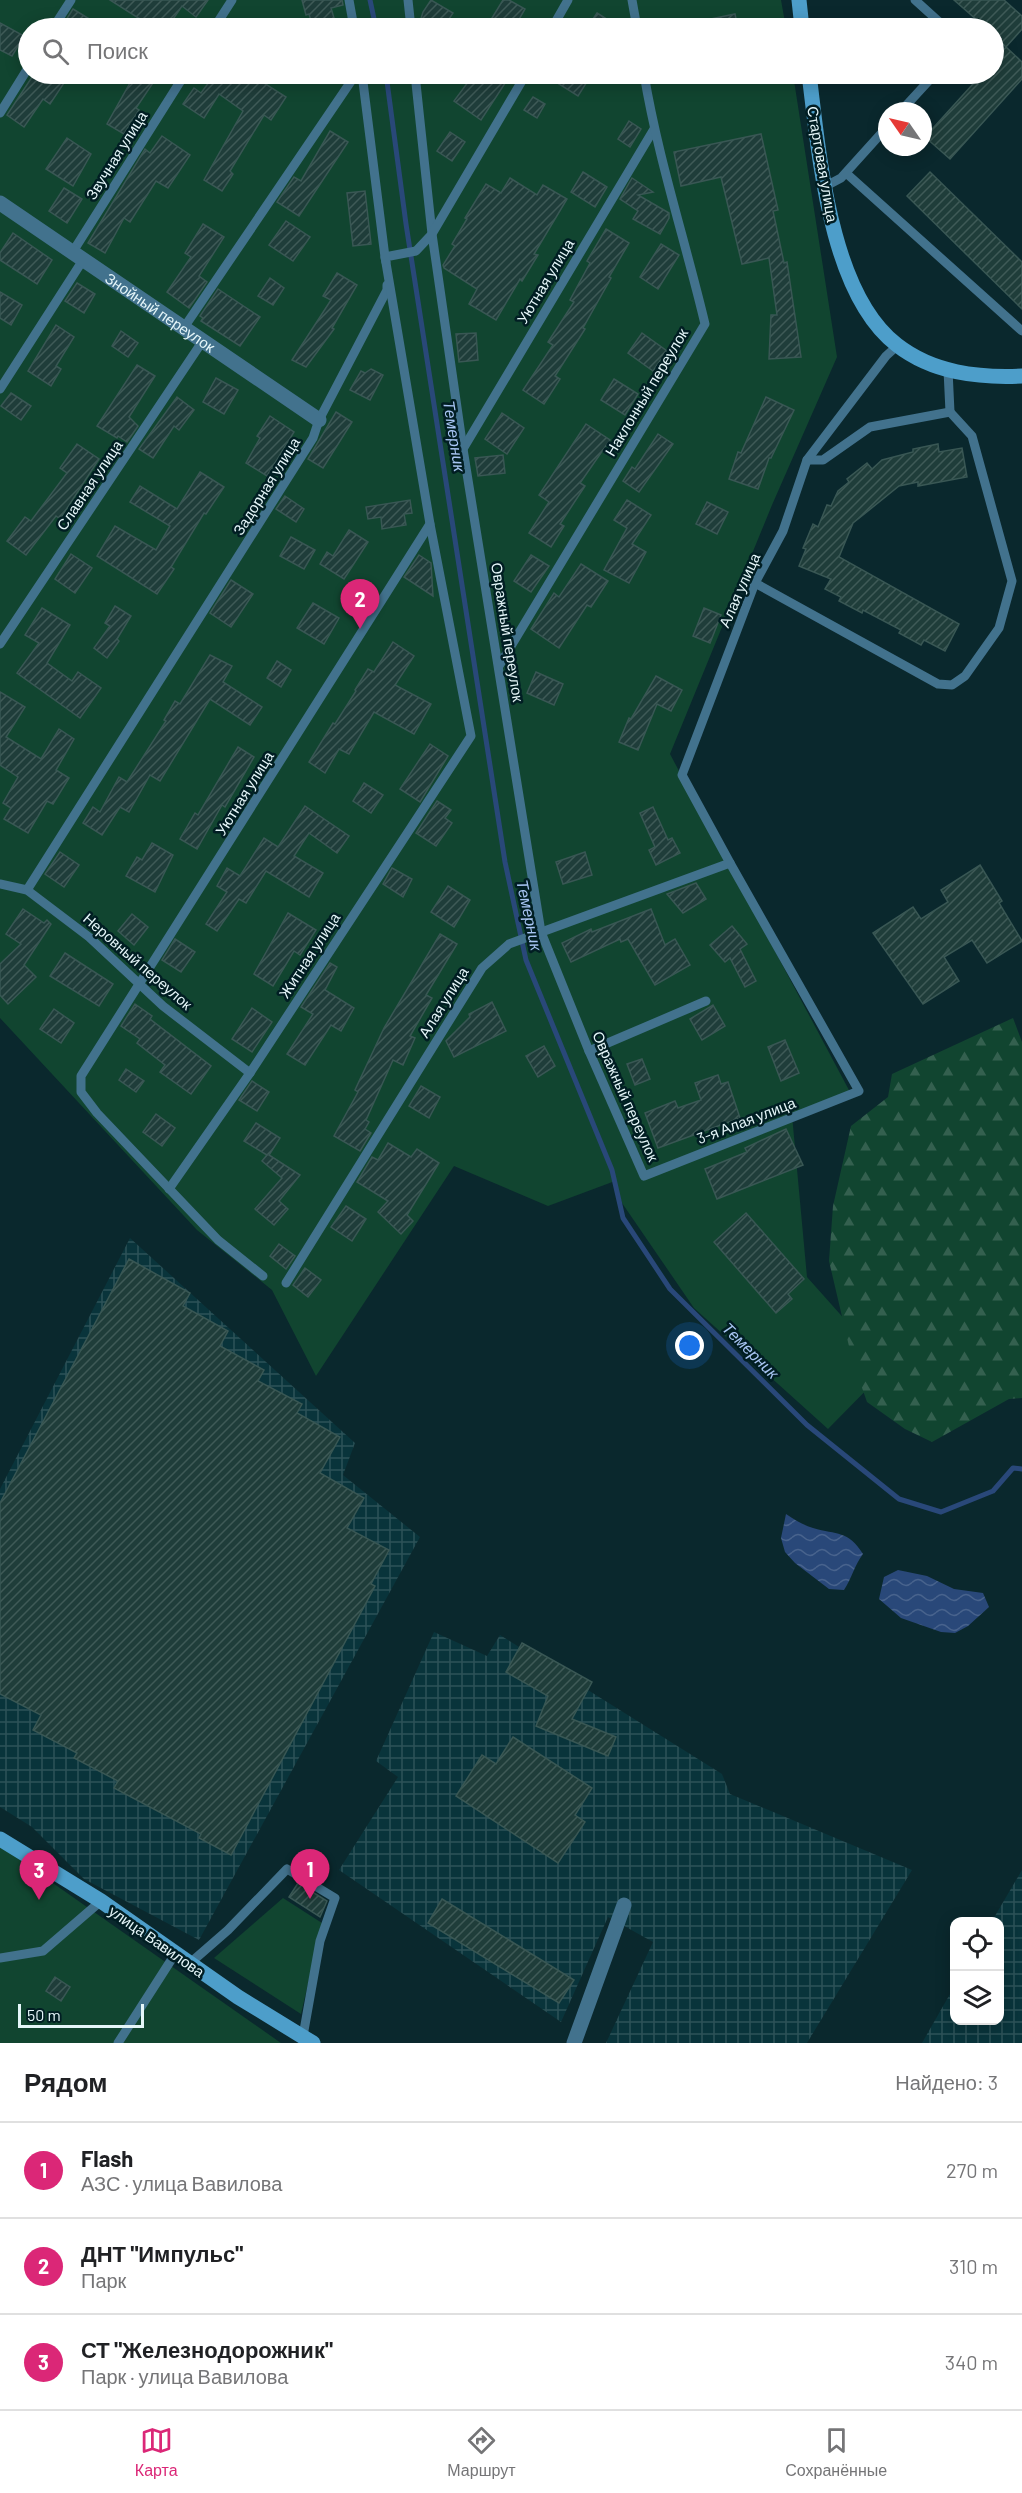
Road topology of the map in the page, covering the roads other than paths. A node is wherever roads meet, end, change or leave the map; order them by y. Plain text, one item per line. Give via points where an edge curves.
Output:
1 (71, 0) edge
2 (232, 0) edge
3 (349, 0) edge
4 (408, 0) edge
5 (568, 0) edge
6 (632, 0) edge
7 (799, 0) edge
8 (915, 0) edge
9 (59, 18) edge
10 (220, 18) edge
11 (352, 18) edge
12 (410, 18) edge
13 (558, 18) edge
14 (635, 18) edge
15 (801, 18) edge
16 (935, 18) edge
17 (18, 84) edge
18 (179, 84) edge
19 (349, 84) edge
20 (363, 84) edge
21 (416, 84) edge
22 (520, 84) edge
23 (646, 84) edge
24 (810, 84) edge
25 (926, 84) edge
26 (909, 102) edge
27 (0, 113) edge
28 (654, 129) junction
29 (878, 137) edge
30 (846, 173) junction
31 (824, 188) junction
32 (0, 203) edge
33 (432, 234) junction
34 (78, 256) junction
35 (385, 257) junction
36 (183, 329) junction
37 (1022, 331) edge
38 (202, 342) junction
39 (897, 346) junction
40 (948, 370) junction
41 (1022, 376) edge
42 (0, 389) edge
43 (950, 412) junction
44 (319, 420) junction
45 (463, 449) junction
46 (807, 460) junction
47 (430, 525) junction
48 (755, 583) junction
49 (0, 644) edge
50 (499, 666) junction
51 (730, 863) junction
52 (0, 884) edge
53 (27, 890) junction
54 (541, 932) junction
55 (141, 984) junction
56 (706, 1001) dead end
57 (589, 1051) junction
58 (250, 1073) junction
59 (859, 1091) joint
60 (644, 1176) joint
61 (169, 1189) junction
62 (263, 1276) dead end
63 (286, 1282) dead end
64 (0, 1839) edge
65 (101, 1901) junction
66 (624, 1905) dead end
67 (175, 1954) junction
68 (0, 1958) edge
69 (189, 1964) junction
70 (310, 2041) edge
71 (118, 2043) edge
72 (574, 2043) edge

1 - 9 lane
2 - 10 lane
3 - 11 lane
4 - 12 lane
5 - 13 lane
6 - 14 lane
7 - 15 street
8 - 16 lane
17 - 27 lane
18 - 34 lane, Звучная улица
19 - 36 lane
20 - 35 lane
21 - 33 lane, Овражный переулок
22 - 33 lane
23 - 28 lane, Наклонный переулок
24 - 31 street, Стартовая улица
25 - 26 lane
28 - 45 lane, Уютная улица
28 - 50 lane, Наклонный переулок via 705,324
29 - 30 lane
30 - 31 lane
30 - 37 lane
31 - 39 street, Стартовая улица via 850,278 878,327
32 - 34 street, Знойный переулок
33 - 35 lane via 416,251
33 - 45 lane, Овражный переулок
34 - 36 street, Знойный переулок
34 - 42 lane, Звучная улица
35 - 44 lane, Задорная улица via 387,290
35 - 47 lane
36 - 38 street, Знойный переулок
38 - 44 street, Знойный переулок
38 - 49 lane, Славная улица
39 - 40 street
39 - 46 lane, Алая улица
40 - 41 street via 965,375
40 - 43 lane
43 - 46 lane via 870,427 823,460
43 - 48 lane via 972,436 1012,581 999,628 965,675 952,685 938,684
44 - 53 lane, Задорная улица via 313,438
45 - 50 lane, Овражный переулок
46 - 48 lane, Алая улица via 783,531
47 - 55 lane, Уютная улица
47 - 58 lane, Житная улица via 471,736
48 - 51 lane, Алая улица via 682,775
50 - 54 lane, Овражный переулок
51 - 54 lane, Алая улица
51 - 59 lane, Алая улица
52 - 53 lane, Неровный переулок
53 - 55 lane, Неровный переулок via 89,937
54 - 57 lane, Овражный переулок
54 - 63 lane, Алая улица via 509,944 482,968
55 - 58 lane, Неровный переулок
55 - 61 lane, Уютная улица via 81,1077 81,1092
56 - 57 lane
57 - 60 lane, Овражный переулок
58 - 61 lane, Житная улица
59 - 60 lane, 3-я Алая улица
61 - 62 lane via 218,1240
64 - 65 street, улица Вавилова
65 - 67 street, улица Вавилова
65 - 68 lane via 43,1951
66 - 72 street
67 - 69 street, улица Вавилова
67 - 71 lane
69 - 70 street, улица Вавилова
69 - 70 lane via 287,1869 335,1898 320,1941

